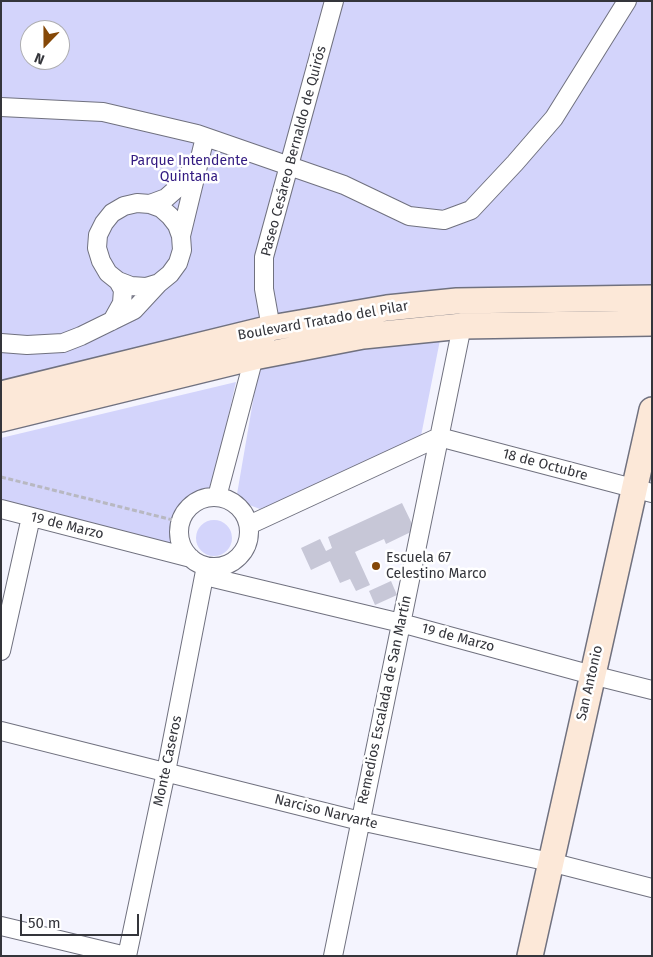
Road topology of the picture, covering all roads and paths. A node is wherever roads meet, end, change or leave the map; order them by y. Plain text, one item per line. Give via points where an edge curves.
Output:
1 (334, 1) edge
2 (627, 1) edge
3 (1, 107) edge
4 (205, 136) junction
5 (201, 154) junction
6 (289, 166) junction
7 (150, 204) junction
8 (181, 236) junction
9 (118, 281) junction
10 (159, 283) junction
11 (652, 298) edge
12 (112, 321) junction
13 (652, 323) edge
14 (462, 326) junction
15 (271, 328) junction
16 (1, 343) edge
17 (254, 357) junction
18 (1, 394) edge
19 (652, 410) edge
20 (1, 419) edge
21 (439, 437) junction
22 (1, 477) edge
23 (643, 491) edge
24 (217, 497) junction
25 (1, 509) edge
26 (31, 517) junction
27 (181, 522) junction
28 (249, 525) junction
29 (191, 558) junction
30 (206, 571) junction
31 (401, 623) junction
32 (1, 651) edge
33 (592, 675) junction
34 (652, 690) edge
35 (1, 731) edge
36 (166, 772) junction
37 (360, 821) junction
38 (550, 862) junction
39 (652, 888) edge
40 (1, 926) edge
41 (126, 956) edge
42 (333, 956) edge
43 (530, 956) edge

1 - 6 street, Paseo Cesáreo Bernaldo de Quirós
2 - 6 street via 554,118 471,210 444,220 408,216 344,185
3 - 4 street via 103,112
4 - 5 street
4 - 6 street
5 - 7 street via 183,183 166,198
5 - 8 street
6 - 15 street, Paseo Cesáreo Bernaldo de Quirós via 264,257 264,289
7 - 8 street via 170,216
7 - 9 street via 124,206 112,213 98,235 101,261
8 - 10 street via 182,250 178,263
9 - 10 street via 146,287
9 - 12 street via 123,290 122,303
10 - 12 street via 134,310
11 - 15 main road, Boulevard Tratado del Pilar via 457,301 388,308
12 - 16 street via 63,343
13 - 14 main road, Boulevard Tratado del Pilar
14 - 17 main road, Boulevard Tratado del Pilar via 363,336
14 - 21 street, Remedios Escalada de San Martín
15 - 17 street
15 - 18 main road, Boulevard Tratado del Pilar
17 - 20 main road, Boulevard Tratado del Pilar
17 - 24 street
19 - 23 main road, San Antonio
21 - 23 street, 18 de Octubre
21 - 28 street
21 - 31 street, Remedios Escalada de San Martín
22 - 27 path
23 - 33 main road, San Antonio
24 - 27 street via 205,498 192,505
24 - 28 street via 236,504
25 - 26 street, 19 de Marzo
26 - 29 street, 19 de Marzo
26 - 32 street
27 - 29 street via 181,542
28 - 30 street via 246,548 239,557 229,564
29 - 30 street
30 - 31 street, 19 de Marzo
30 - 36 street, Monte Caseros
31 - 33 street, 19 de Marzo
31 - 37 street, Remedios Escalada de San Martín
33 - 34 street, 19 de Marzo
33 - 38 main road, San Antonio
35 - 36 street, Narciso Narvarte
36 - 37 street, Narciso Narvarte
36 - 41 street, Monte Caseros
37 - 38 street, Narciso Narvarte
37 - 42 street, Remedios Escalada de San Martín
38 - 39 street, Narciso Narvarte
38 - 43 main road, San Antonio
40 - 41 street

